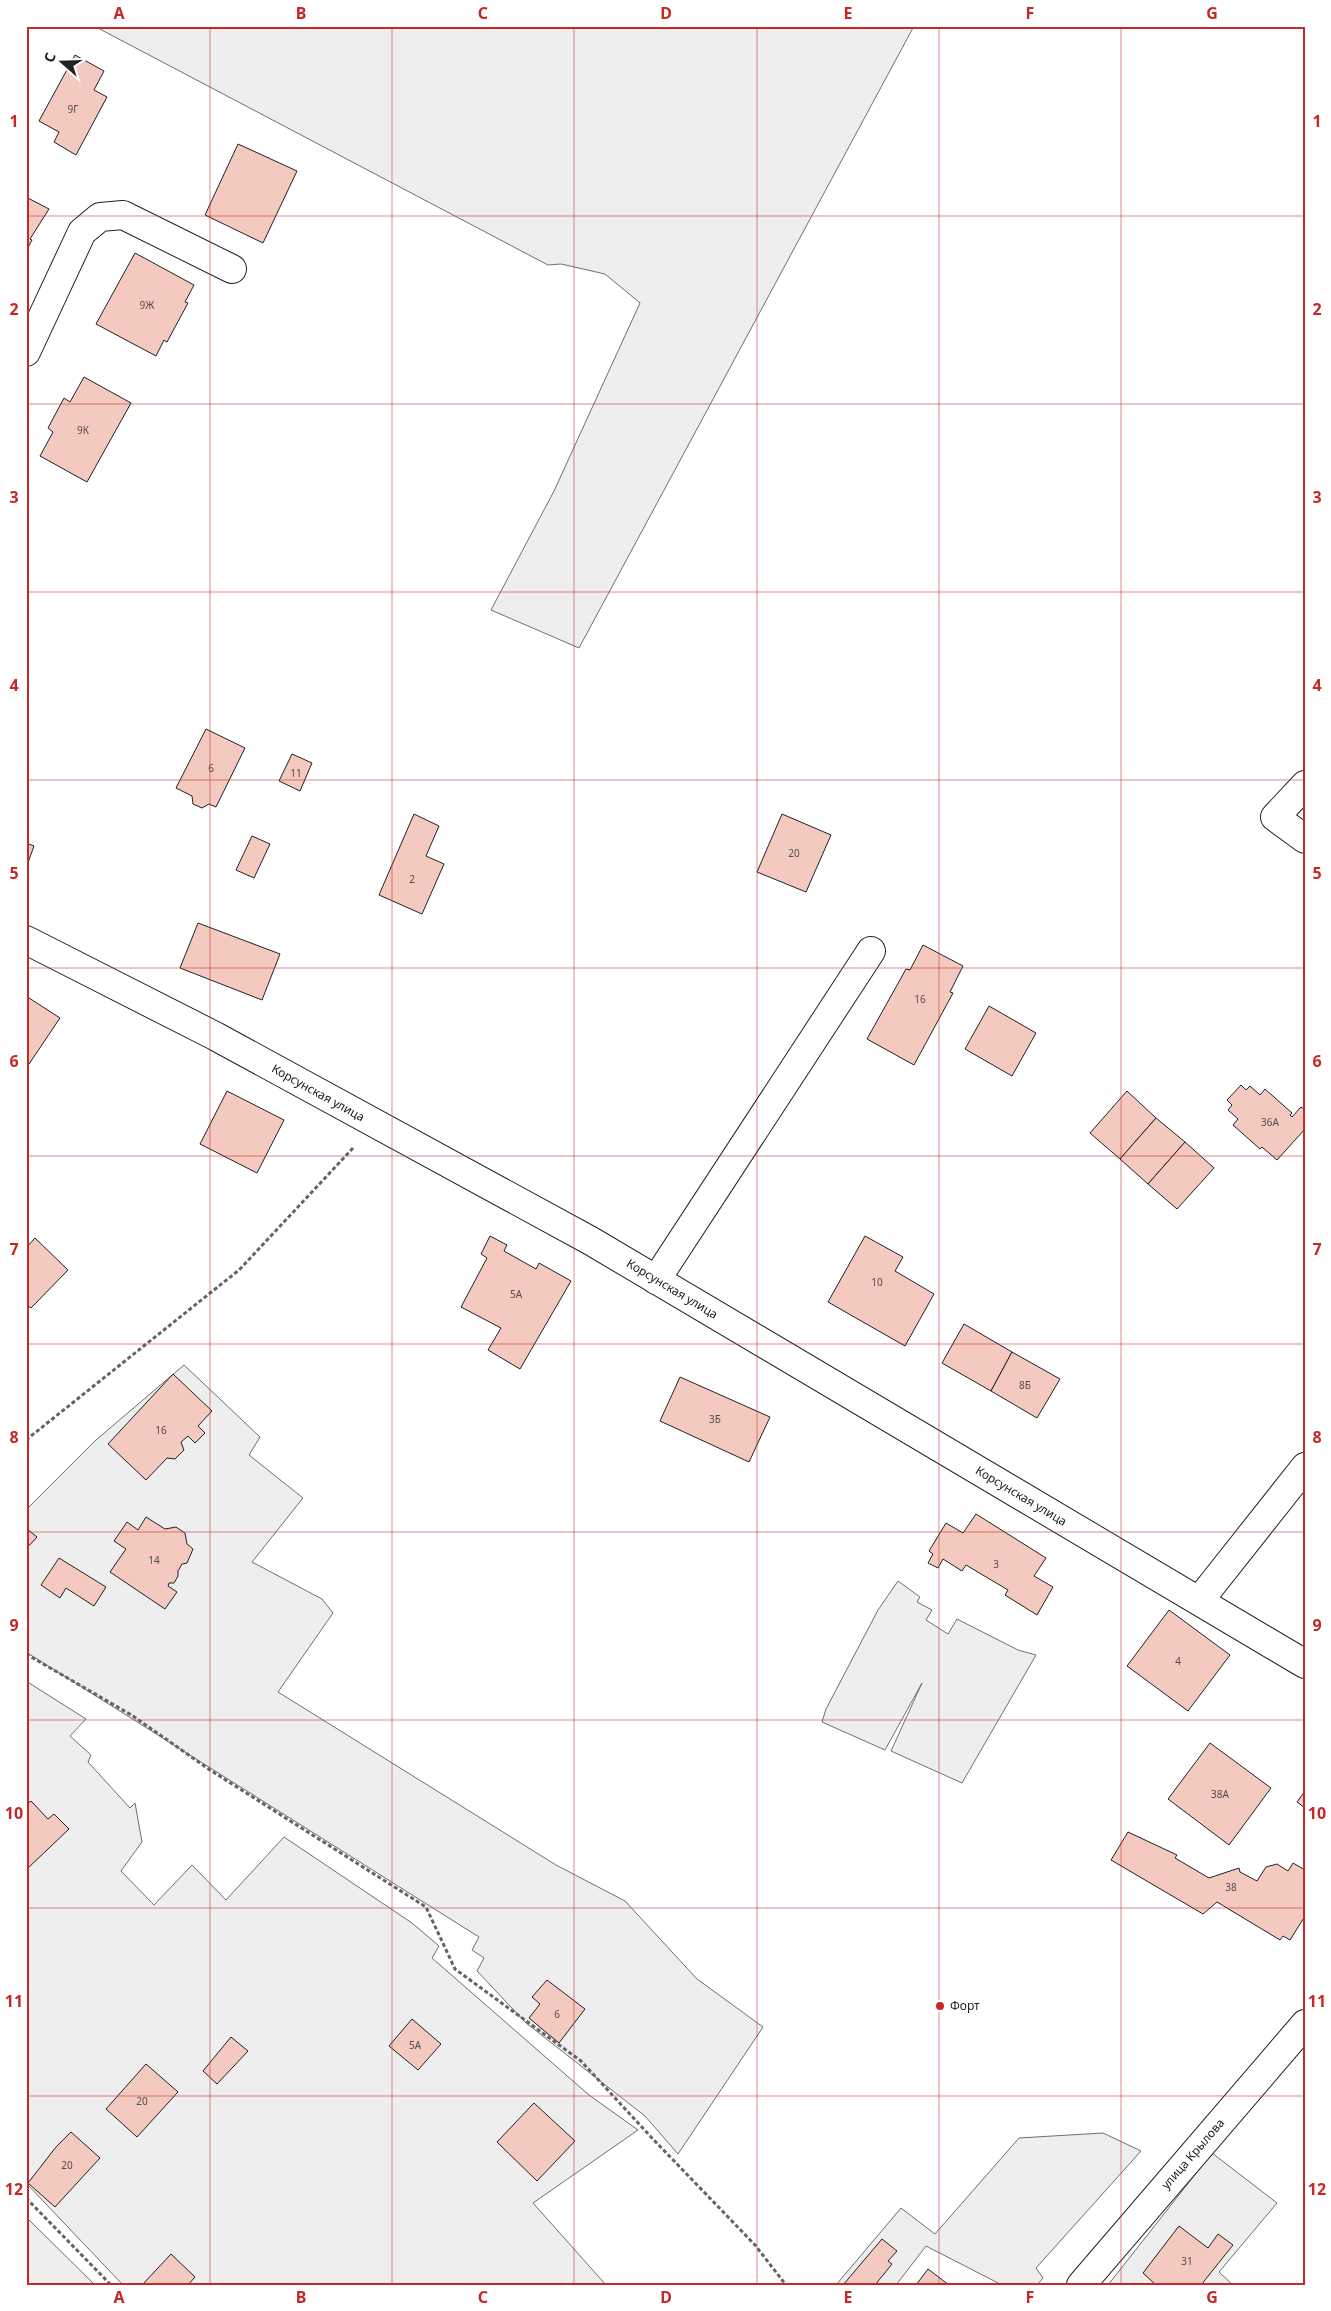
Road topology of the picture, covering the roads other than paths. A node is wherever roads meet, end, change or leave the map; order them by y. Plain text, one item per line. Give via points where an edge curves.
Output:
1 (232, 269) dead end
2 (26, 352) edge
3 (1305, 785) edge
4 (1305, 839) edge
5 (26, 940) edge
6 (871, 951) dead end
7 (656, 1280) junction
8 (1305, 1467) edge
9 (1199, 1601) junction
10 (1305, 1664) edge
11 (1305, 2024) edge
12 (1082, 2285) edge

1 - 2 street via 123,215 100,217 82,232
3 - 4 street via 1276,817
5 - 7 street, Корсунская улица via 215,1036 591,1241
6 - 7 street
7 - 9 street, Корсунская улица
8 - 9 street
9 - 10 street, Корсунская улица
11 - 12 street, улица Крылова

